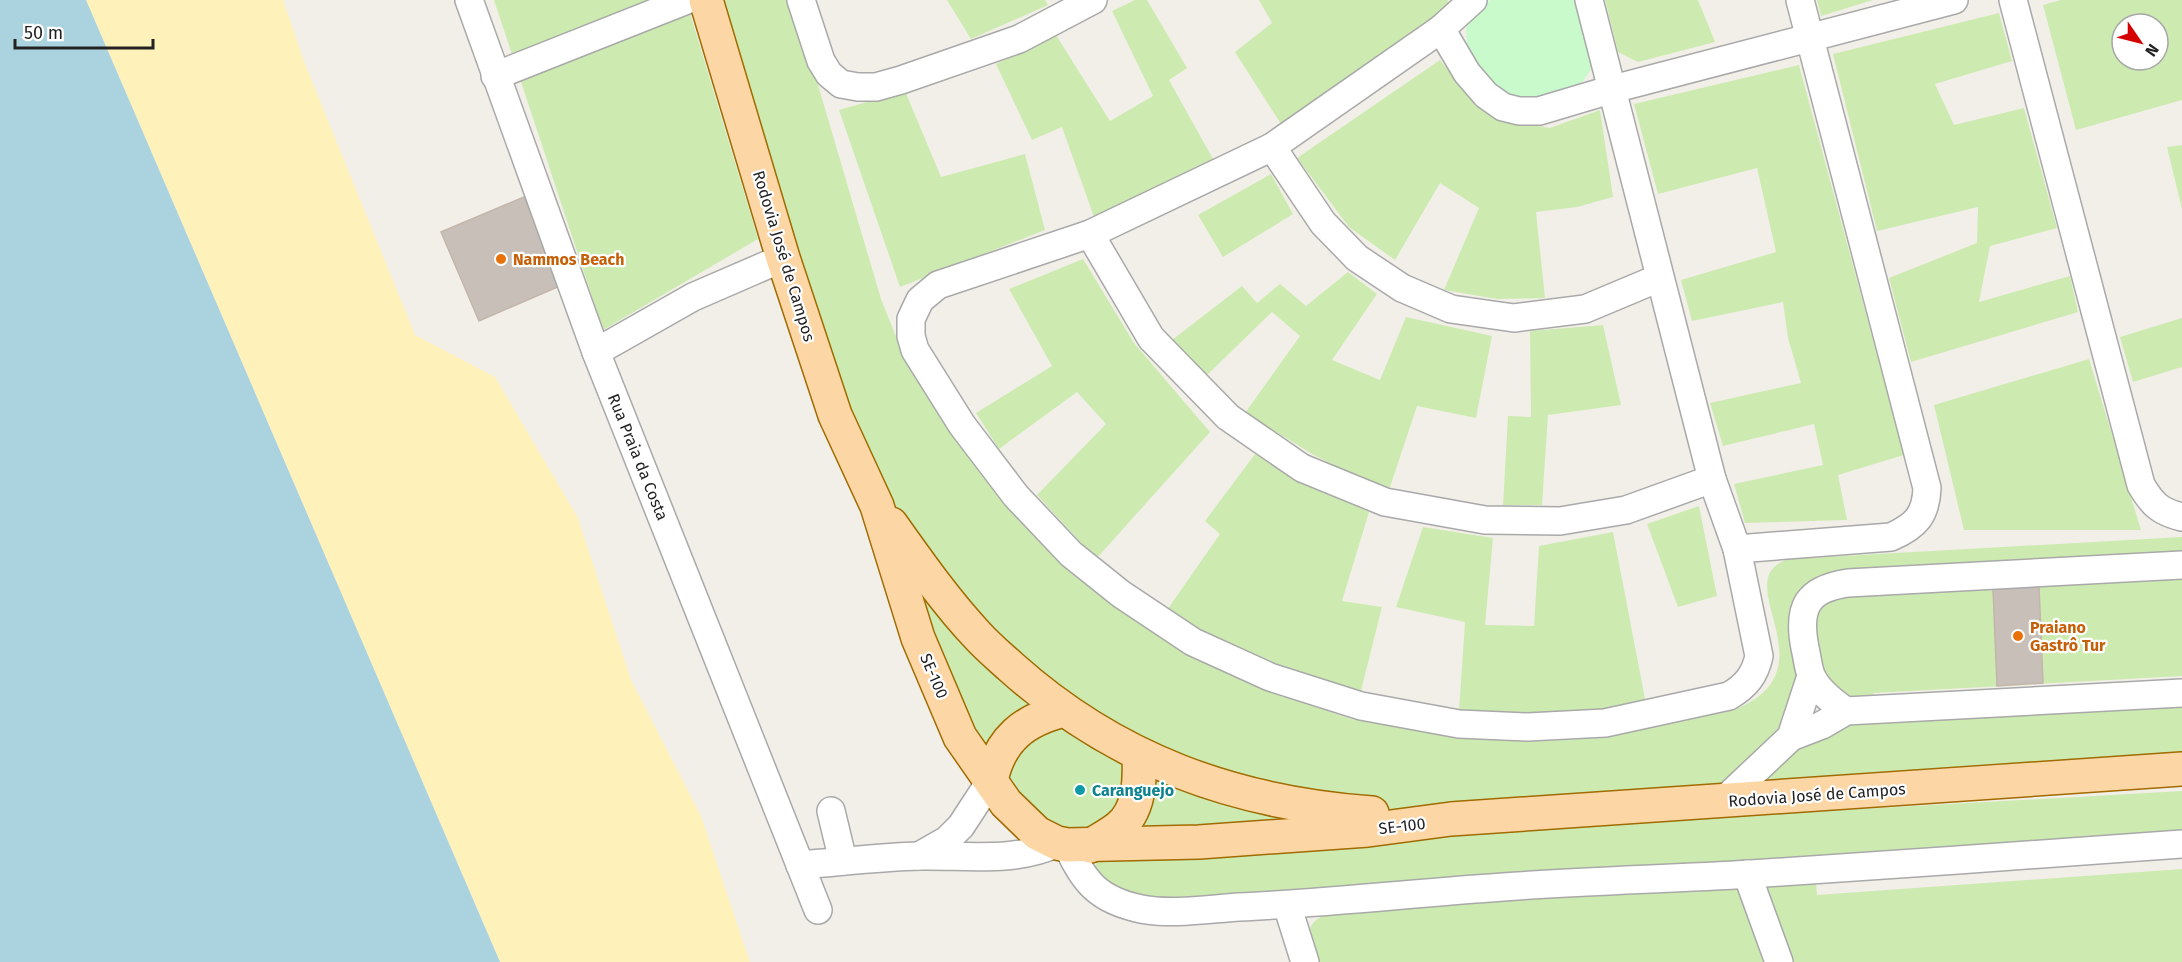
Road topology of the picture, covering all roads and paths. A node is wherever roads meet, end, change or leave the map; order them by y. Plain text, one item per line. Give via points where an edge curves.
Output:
1 (469, 0) edge
2 (687, 0) edge
3 (706, 0) edge
4 (801, 0) edge
5 (1093, 0) edge
6 (1473, 0) edge
7 (1589, 0) edge
8 (1800, 0) edge
9 (1954, 0) edge
10 (2013, 0) edge
11 (1442, 29) junction
12 (1810, 37) junction
13 (495, 76) junction
14 (1613, 89) junction
15 (1272, 147) junction
16 (1090, 234) junction
17 (783, 258) junction
18 (1659, 278) junction
19 (596, 352) junction
20 (1712, 479) junction
21 (877, 506) junction
22 (2182, 517) edge
23 (1737, 549) junction
24 (2182, 565) edge
25 (1811, 676) junction
26 (2182, 693) edge
27 (1064, 710) junction
28 (1846, 711) junction
29 (1791, 737) junction
30 (1139, 755) junction
31 (2182, 769) edge
32 (991, 780) junction
33 (1723, 801) junction
34 (831, 811) dead end
35 (1451, 819) junction
36 (2182, 844) edge
37 (1071, 845) junction
38 (918, 856) junction
39 (843, 861) junction
40 (800, 865) junction
41 (1747, 874) junction
42 (1287, 905) junction
43 (818, 910) dead end
44 (1305, 962) edge
45 (1779, 962) edge

1 - 13 street, Rua Praia da Costa
2 - 13 street
3 - 17 main road, Rodovia José de Campos / SE-100
4 - 5 street via 829,74 842,84 876,87 1019,39
6 - 11 street
7 - 14 street
8 - 12 street
9 - 12 street
10 - 22 street via 2141,484 2152,504
11 - 14 street via 1467,73 1486,96 1503,107 1539,111
11 - 15 street
12 - 14 street
12 - 23 street via 1928,488 1927,501 1921,516 1892,537
13 - 19 street, Rua Praia da Costa
14 - 18 street
15 - 16 street
15 - 18 street via 1323,223 1358,258 1402,288 1451,309 1514,318 1585,309
16 - 20 street via 1151,338 1228,417 1302,468 1384,502 1485,520 1560,521 1626,510
16 - 23 street via 938,285 920,300 911,319 911,336 915,350 962,425 1016,496 1071,554 1121,594 1193,642 1270,677 1360,706 1460,724 1528,727 1605,723 1729,696 1745,686 1759,656
17 - 19 street via 693,297
17 - 21 main road, Rodovia José de Campos / SE-100 via 835,415
18 - 20 street
19 - 40 street, Rua Praia da Costa
20 - 23 street
21 - 27 main road, SE-100 / SE-100 via 978,637
21 - 32 main road, SE-100 / SE-100 via 923,649 960,737
24 - 25 street via 1827,586 1805,608 1802,624
25 - 28 street
25 - 29 street
26 - 28 street
27 - 30 main road, SE-100 / SE-100
27 - 32 main road via 1026,724 1008,741 995,763
28 - 29 street
29 - 33 street
30 - 35 main road, SE-100 / SE-100 via 1211,784 1270,800 1333,810
30 - 37 main road via 1139,790 1132,810 1119,827
31 - 33 main road, Rodovia José de Campos
32 - 37 main road, SE-100 / SE-100 via 1006,803 1037,833
32 - 38 street via 962,826 947,840
33 - 35 main road, Rodovia José de Campos
34 - 39 street
35 - 37 main road, SE-100 / SE-100 via 1199,842
36 - 41 street
37 - 38 street via 1024,855
37 - 42 street via 1078,869 1088,884 1121,903 1143,909 1181,910
38 - 39 street
39 - 40 street
40 - 43 street, Rua Praia da Costa
41 - 42 street via 1504,887
41 - 45 street
42 - 44 street

